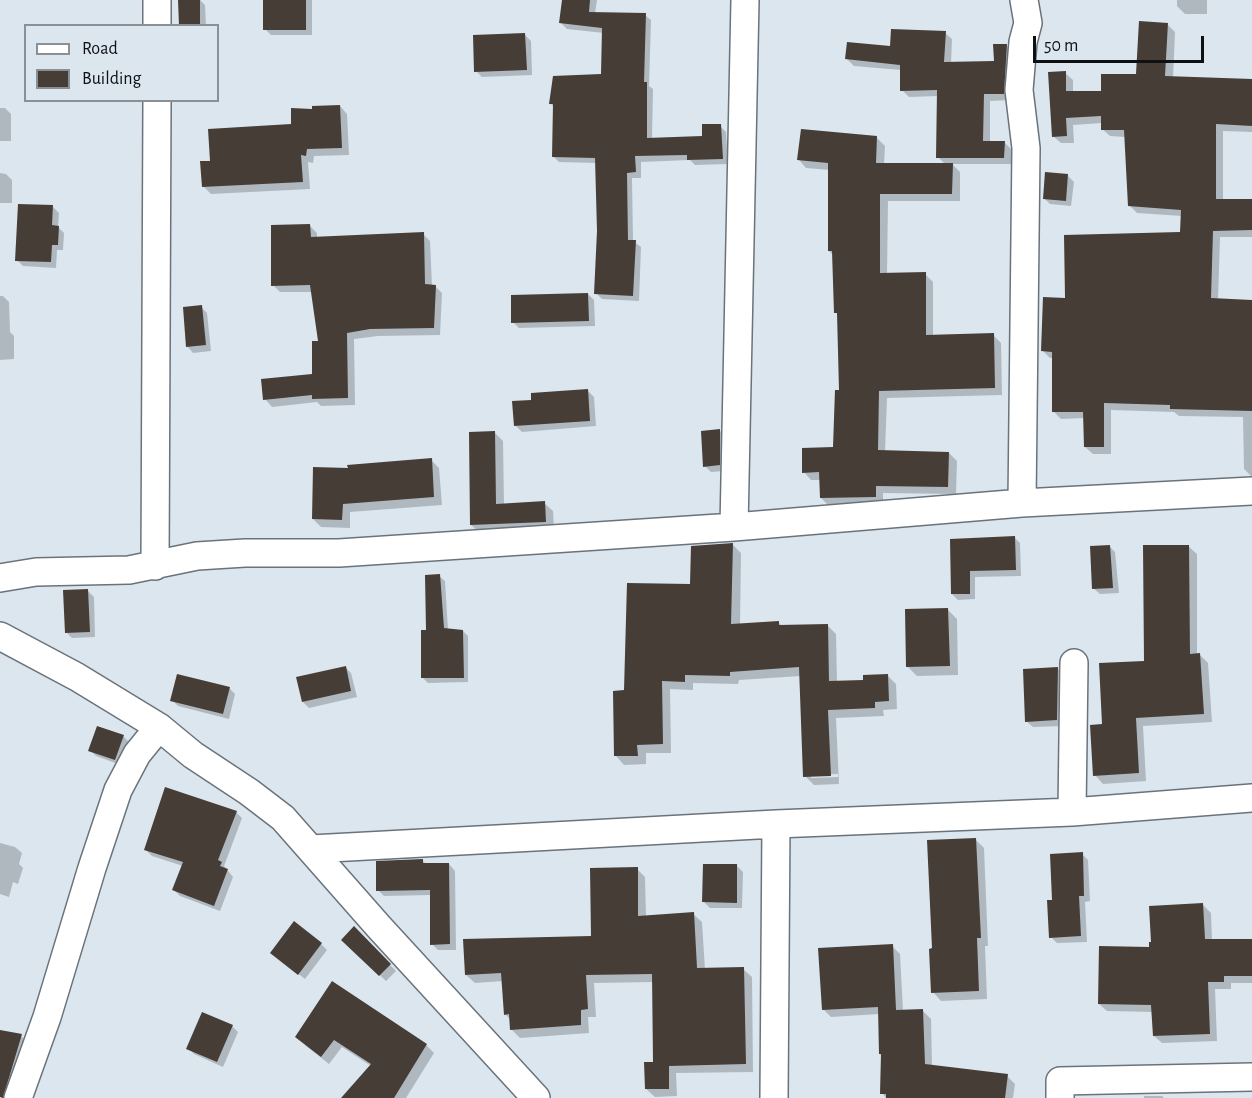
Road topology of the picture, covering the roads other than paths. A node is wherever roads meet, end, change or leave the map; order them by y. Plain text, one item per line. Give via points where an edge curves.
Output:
1 (157, 0) edge
2 (745, 0) edge
3 (1024, 0) edge
4 (157, 24) edge
5 (157, 102) edge
6 (1252, 491) edge
7 (1022, 503) junction
8 (734, 527) junction
9 (155, 566) junction
10 (0, 578) edge
11 (0, 636) edge
12 (1074, 663) dead end
13 (159, 727) junction
14 (1252, 798) edge
15 (1072, 812) junction
16 (776, 824) junction
17 (311, 849) junction
18 (1252, 1077) edge
19 (18, 1098) edge
20 (536, 1098) edge
21 (774, 1098) edge
22 (1060, 1098) edge

1 - 4 street
2 - 8 street
3 - 7 street via 1028,23 1019,90 1026,148
5 - 9 street
6 - 7 street
7 - 8 street
8 - 9 street via 339,553 197,556
9 - 10 street via 36,572
11 - 13 street
12 - 15 street
13 - 17 street via 283,818
13 - 19 street via 137,754 118,790
14 - 15 street
15 - 16 street
16 - 17 street
16 - 21 street
17 - 20 street
18 - 22 street via 1060,1081

